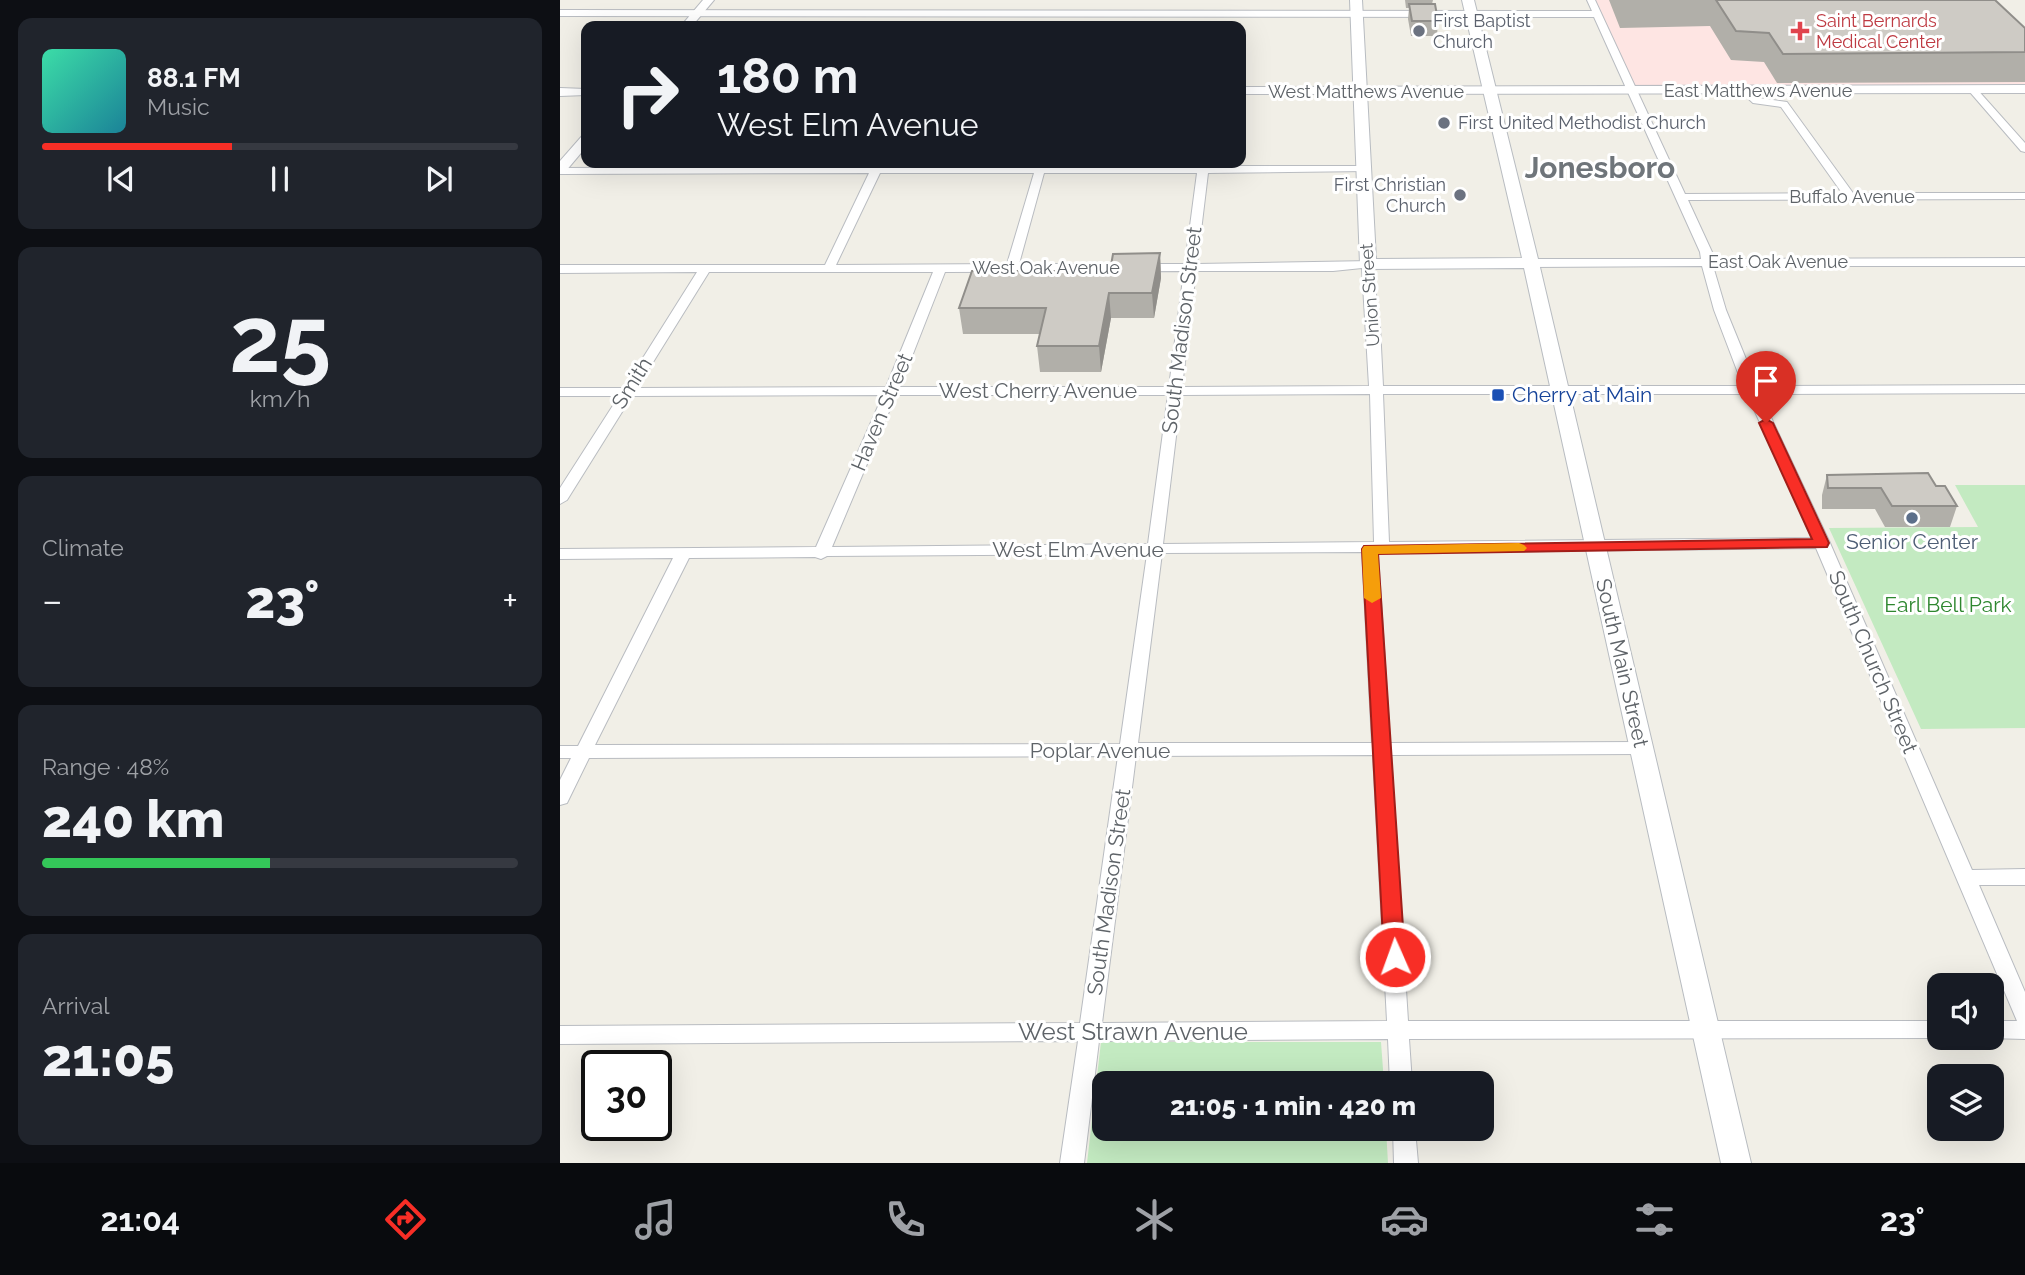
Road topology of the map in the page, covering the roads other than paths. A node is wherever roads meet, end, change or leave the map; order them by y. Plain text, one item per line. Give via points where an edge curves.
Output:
1 (709, 0) edge
2 (1230, 0) edge
3 (1591, 0) edge
4 (1356, 6) edge
5 (1470, 7) edge
6 (560, 13) edge
7 (697, 13) junction
8 (1227, 13) junction
9 (1597, 14) junction
10 (690, 21) edge
11 (1225, 21) edge
12 (1972, 89) junction
13 (2025, 89) edge
14 (1246, 91) edge
15 (1633, 91) junction
16 (1745, 91) junction
17 (560, 92) edge
18 (581, 92) edge
19 (1361, 92) junction
20 (1491, 92) junction
21 (581, 145) edge
22 (2025, 149) edge
23 (1246, 167) edge
24 (773, 168) edge
25 (879, 168) edge
26 (1040, 168) edge
27 (1204, 168) edge
28 (1363, 169) junction
29 (560, 170) edge
30 (2025, 196) edge
31 (1680, 197) junction
32 (1850, 197) junction
33 (1707, 262) junction
34 (2025, 262) edge
35 (1531, 263) junction
36 (1368, 264) junction
37 (1189, 267) junction
38 (705, 268) junction
39 (829, 268) junction
40 (940, 268) junction
41 (1012, 268) junction
42 (560, 269) edge
43 (1751, 388) junction
44 (1559, 389) junction
45 (2025, 389) edge
46 (1175, 390) junction
47 (1375, 390) junction
48 (893, 391) junction
49 (560, 392) edge
50 (625, 392) junction
51 (560, 500) edge
52 (1822, 543) junction
53 (1595, 545) junction
54 (1376, 549) junction
55 (1155, 550) junction
56 (560, 554) edge
57 (683, 554) junction
58 (821, 554) junction
59 (1640, 748) junction
60 (1381, 750) junction
61 (1128, 751) junction
62 (560, 752) edge
63 (583, 752) junction
64 (560, 798) edge
65 (2025, 877) edge
66 (1966, 878) junction
67 (2025, 1016) edge
68 (1705, 1028) junction
69 (1398, 1030) junction
70 (1927, 1030) edge
71 (2004, 1030) edge
72 (2025, 1030) edge
73 (1090, 1032) junction
74 (560, 1035) edge
75 (1400, 1071) edge
76 (1405, 1141) edge
77 (1072, 1163) edge
78 (1406, 1163) edge
79 (1736, 1163) edge

1 - 7 street
2 - 8 street
3 - 9 street, South Church Street
4 - 5 street
4 - 8 street
4 - 19 main road, Union Street
5 - 9 street
5 - 20 main road, South Main Street
6 - 7 street
7 - 8 street
7 - 10 street
8 - 11 street
9 - 15 street, South Church Street
12 - 13 street, East Matthews Avenue
12 - 16 street, East Matthews Avenue
12 - 22 street
14 - 19 street, West Matthews Avenue
15 - 16 street, East Matthews Avenue
15 - 20 street, East Matthews Avenue
15 - 31 street, South Church Street
16 - 32 street via 1756,101 1784,104
17 - 18 street
19 - 20 street, West Matthews Avenue
19 - 28 main road, Union Street
20 - 35 main road, South Main Street
21 - 29 street
23 - 28 street
24 - 29 street
25 - 39 street
26 - 41 street
27 - 37 street, South Madison Street
28 - 36 main road, Union Street
30 - 32 street, Buffalo Avenue
31 - 32 street, Buffalo Avenue
31 - 33 street, South Church Street
33 - 34 street, East Oak Avenue
33 - 35 street, East Oak Avenue
33 - 43 street, South Church Street via 1720,310
35 - 36 main road, West Oak Avenue
35 - 44 main road, South Main Street
36 - 37 street, West Oak Avenue
36 - 47 street, Union Street
37 - 41 street, West Oak Avenue
37 - 46 street, South Madison Street
38 - 39 street, West Oak Avenue
38 - 42 street, West Oak Avenue
38 - 50 street, Smith
39 - 40 street, West Oak Avenue
40 - 41 street, West Oak Avenue
40 - 48 street, Haven Street
43 - 44 street, West Cherry Avenue
43 - 45 street, West Cherry Avenue
43 - 52 street, South Church Street
44 - 47 street, West Cherry Avenue
44 - 53 main road, South Main Street
46 - 47 street, West Cherry Avenue
46 - 48 street, West Cherry Avenue
46 - 55 street, South Madison Street
47 - 54 street, Union Street
48 - 50 street, West Cherry Avenue
48 - 58 street, Haven Street
49 - 50 street, West Cherry Avenue
50 - 51 street, Smith
52 - 53 street, West Elm Avenue
52 - 66 street, South Church Street
53 - 54 street, West Elm Avenue
53 - 59 main road, South Main Street
54 - 55 street, West Elm Avenue
54 - 60 street, Union Street
55 - 58 street, West Elm Avenue
55 - 61 street, South Madison Street
56 - 57 street, West Elm Avenue
57 - 58 street, West Elm Avenue
57 - 63 street
59 - 60 street, Poplar Avenue
59 - 68 main road, South Main Street
60 - 61 street, Poplar Avenue
60 - 69 street, Union Street
61 - 63 street, Poplar Avenue
61 - 73 street, South Madison Street
62 - 63 street, Poplar Avenue
63 - 64 street
65 - 66 street
66 - 67 street, South Church Street
68 - 69 street, West Strawn Avenue
68 - 70 street, West Strawn Avenue
68 - 79 main road, South Main Street
69 - 73 street, West Strawn Avenue
69 - 75 street, Union Street
71 - 72 street
73 - 74 street, West Strawn Avenue
73 - 77 street, South Madison Street
76 - 78 street

